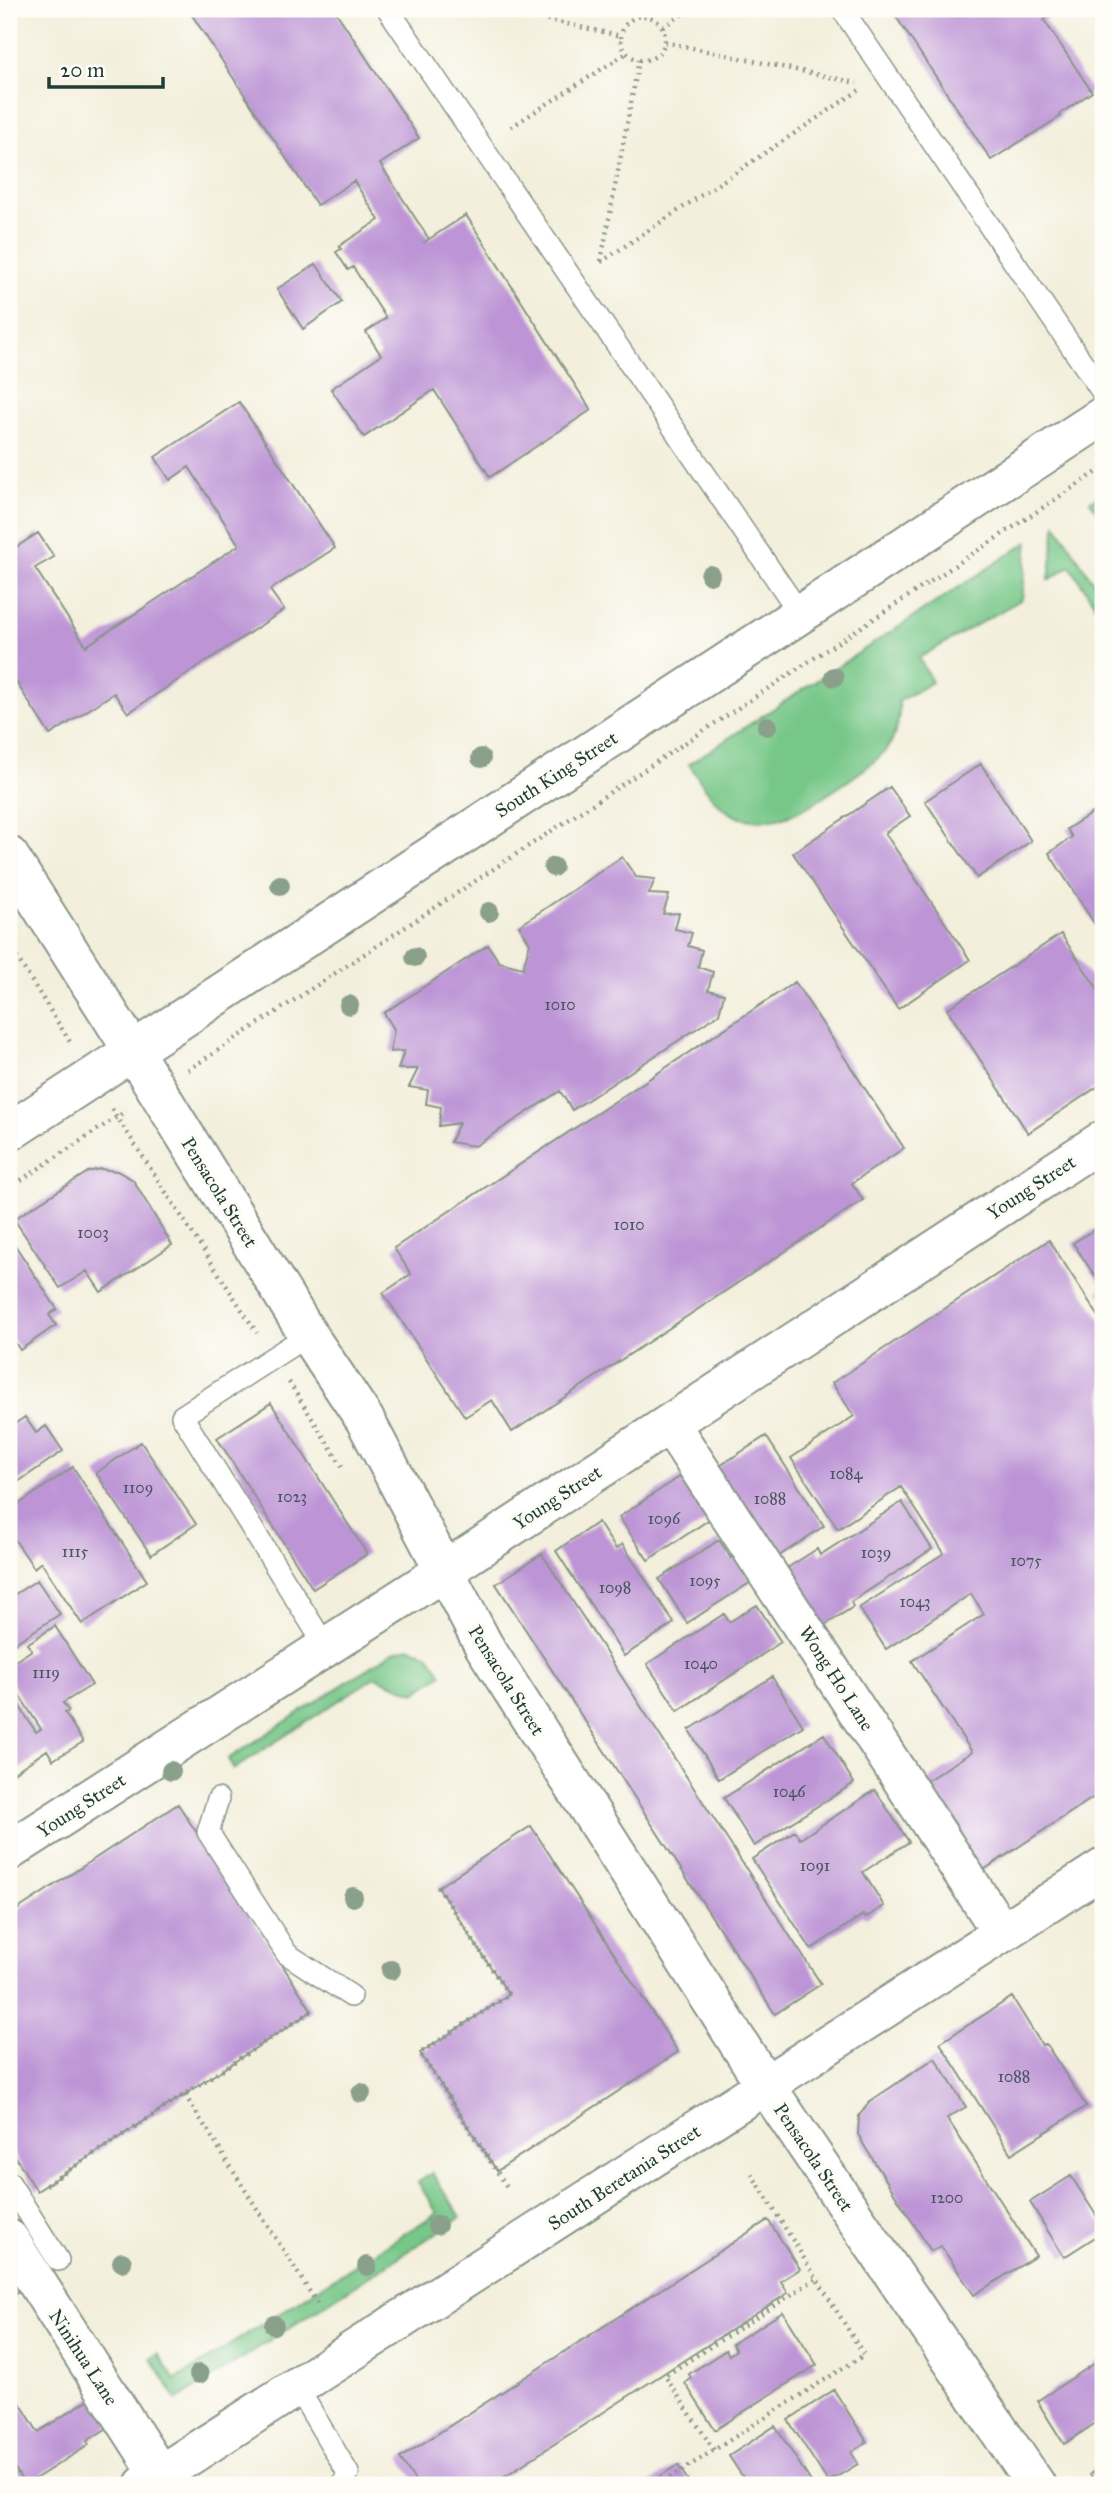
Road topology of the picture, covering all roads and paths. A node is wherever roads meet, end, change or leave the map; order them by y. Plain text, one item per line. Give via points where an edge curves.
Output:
1 (388, 9) edge
2 (499, 9) edge
3 (651, 9) edge
4 (691, 9) edge
5 (842, 9) edge
6 (649, 18) junction
7 (663, 27) junction
8 (621, 36) junction
9 (665, 42) junction
10 (627, 53) junction
11 (639, 60) junction
12 (511, 127) dead end
13 (1103, 393) edge
14 (1103, 416) edge
15 (1103, 468) edge
16 (801, 615) junction
17 (9, 856) edge
18 (9, 945) edge
19 (49, 1008) dead end
20 (134, 1051) junction
21 (211, 1055) dead end
22 (9, 1132) edge
23 (1103, 1139) edge
24 (80, 1141) dead end
25 (9, 1188) edge
26 (309, 1335) junction
27 (670, 1424) junction
28 (444, 1572) junction
29 (326, 1647) junction
30 (218, 1799) dead end
31 (9, 1851) edge
32 (1103, 1868) edge
33 (438, 1887) dead end
34 (1002, 1933) junction
35 (351, 1996) dead end
36 (312, 2011) dead end
37 (765, 2086) junction
38 (185, 2095) junction
39 (751, 2173) dead end
40 (9, 2182) edge
41 (507, 2187) dead end
42 (37, 2191) dead end
43 (9, 2239) edge
44 (58, 2260) dead end
45 (817, 2278) junction
46 (320, 2308) dead end
47 (297, 2386) junction
48 (714, 2450) junction
49 (670, 2478) dead end
50 (152, 2480) edge
51 (343, 2485) edge
52 (1036, 2485) edge

1 - 16 lane
2 - 8 path
3 - 6 path
4 - 7 path
5 - 13 lane
6 - 7 path
6 - 8 path via 632,19
7 - 9 path
8 - 10 path
9 - 11 path via 654,58
9 - 11 path via 868,85 601,262
10 - 11 path
10 - 12 path
14 - 16 main road, South King Street
15 - 21 path
16 - 20 main road, South King Street
17 - 20 main road, Pensacola Street
18 - 19 path
20 - 22 main road, South King Street
20 - 26 main road, Pensacola Street
23 - 27 main road, Young Street
24 - 25 path
26 - 28 main road, Pensacola Street via 365,1420
26 - 29 lane via 182,1416
27 - 28 main road, Young Street
27 - 34 main road, Wong Ho Lane
28 - 29 main road, Young Street
28 - 37 main road, Pensacola Street via 484,1646
29 - 31 main road, Young Street
30 - 35 lane via 208,1832 287,1954
32 - 34 main road, South Beretania Street
33 - 41 path via 509,1995 420,2053
34 - 37 main road, South Beretania Street
36 - 38 path
37 - 47 main road, South Beretania Street
37 - 52 main road, Pensacola Street
38 - 42 path
38 - 46 path
39 - 45 path
40 - 44 lane
43 - 50 main road, Ninihua Lane
45 - 48 path via 864,2355
45 - 48 path via 666,2375
47 - 50 main road, South Beretania Street
47 - 51 lane via 348,2473
48 - 49 path

